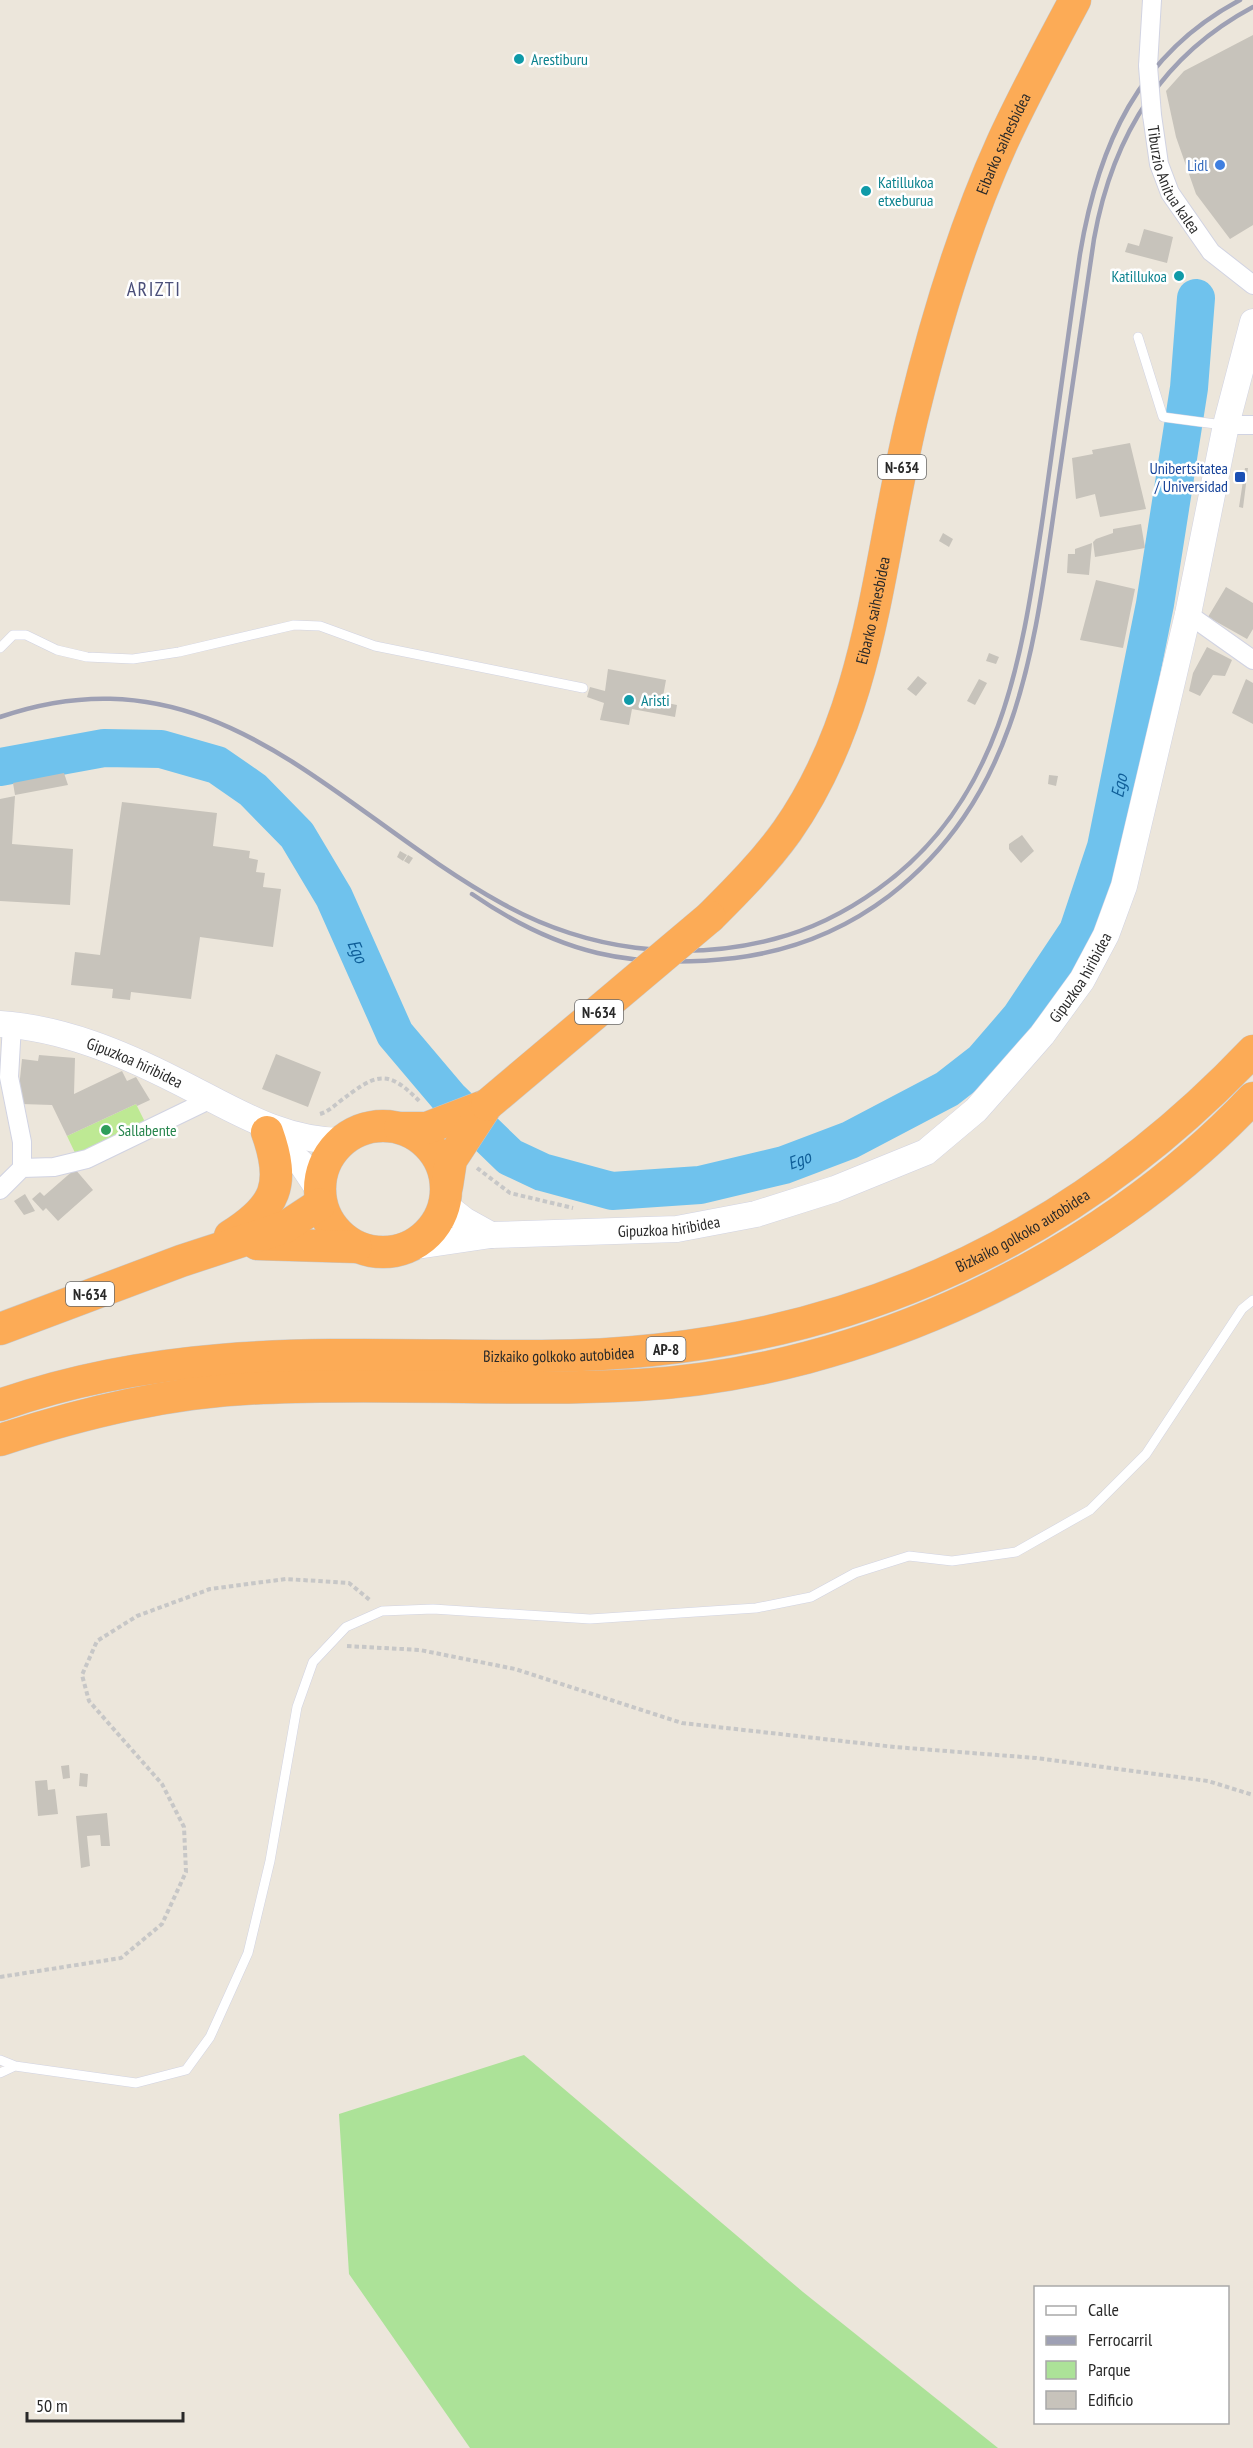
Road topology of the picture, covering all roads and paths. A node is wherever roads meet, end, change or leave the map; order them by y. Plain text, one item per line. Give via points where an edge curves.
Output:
1 (1075, 0) edge
2 (1154, 3) edge
3 (1253, 285) edge
4 (1253, 322) edge
5 (1138, 337) dead end
6 (1253, 424) edge
7 (1216, 425) junction
8 (1188, 614) junction
9 (0, 648) edge
10 (1253, 660) edge
11 (584, 688) dead end
12 (6, 1025) edge
13 (1253, 1051) edge
14 (1253, 1098) edge
15 (211, 1099) junction
16 (312, 1114) dead end
17 (264, 1128) junction
18 (400, 1128) junction
19 (453, 1132) junction
20 (342, 1141) junction
21 (22, 1168) junction
22 (0, 1190) edge
23 (446, 1195) junction
24 (320, 1197) junction
25 (585, 1209) dead end
26 (491, 1235) junction
27 (238, 1244) junction
28 (356, 1247) junction
29 (410, 1247) junction
30 (181, 1261) junction
31 (1253, 1300) edge
32 (0, 1329) edge
33 (0, 1406) edge
34 (0, 1440) edge
35 (382, 1611) junction
36 (329, 1646) junction
37 (1253, 1795) edge
38 (0, 1977) edge
39 (0, 2060) edge
40 (15, 2066) junction
41 (0, 2073) edge

1 - 19 highway, Eibarko saihesbidea / N-634, bridge via 1001,145 968,228 913,413 870,631 852,695 814,787 787,831 753,874 710,917
2 - 3 street, Tiburzio Anitua kalea, bridge via 1148,66 1159,164 1170,192 1211,252
4 - 7 street, Gipuzkoa hiribidea
5 - 7 lane via 1163,417
6 - 7 street
7 - 8 street, Gipuzkoa hiribidea
8 - 10 street
8 - 26 street, Gipuzkoa hiribidea via 1124,886 1106,935 1082,980 1042,1035 976,1110 926,1152 835,1189 756,1214 677,1229
9 - 11 lane via 13,635 26,635 57,650 87,657 134,659 191,650 294,625 320,626 375,646
12 - 15 street, Gipuzkoa hiribidea via 99,1045
12 - 21 street
13 - 33 highway, Bizkaiko golkoko autobidea / AP-8 via 1143,1154 1050,1220 952,1271 876,1301 792,1326 720,1343 638,1352 544,1356 339,1353 178,1364 93,1377
14 - 34 highway, Bizkaiko golkoko autobidea / AP-8 via 1159,1183 1063,1249 970,1299 888,1332 797,1360 718,1377 642,1385 250,1389 174,1396 103,1409
15 - 17 street, Gipuzkoa hiribidea
15 - 21 street via 87,1159 54,1167
16 - 19 path via 322,1114 365,1082 384,1078 405,1085
17 - 20 street via 317,1141
17 - 24 street via 301,1163
17 - 30 highway via 274,1152 276,1171 266,1209 226,1238
18 - 19 highway
18 - 20 highway via 360,1130
18 - 23 highway via 419,1136 433,1150 443,1167
19 - 23 highway, Eibarko saihesbidea
19 - 25 path via 510,1193
20 - 24 highway via 322,1171
21 - 22 street
23 - 26 street via 464,1220
23 - 29 highway via 438,1222
24 - 27 highway via 302,1218
24 - 28 highway via 341,1237
26 - 29 street, Gipuzkoa hiribidea
27 - 28 highway
27 - 30 highway, N-634
28 - 29 highway via 383,1252
30 - 32 highway, N-634
31 - 35 lane via 1242,1309 1146,1454 1090,1510 1016,1551 952,1561 909,1556 855,1573 811,1597 756,1608 590,1619 433,1609
35 - 36 lane via 346,1627
35 - 38 path via 350,1583 286,1579 210,1589 136,1616 97,1641 82,1675 89,1701 162,1784 184,1827 186,1872 162,1924 122,1958
36 - 37 path via 420,1650 515,1669 682,1723 1036,1758 1208,1781
36 - 40 lane via 313,1662 297,1707 270,1861 248,1953 210,2037 186,2070 136,2083
39 - 40 lane
40 - 41 lane

